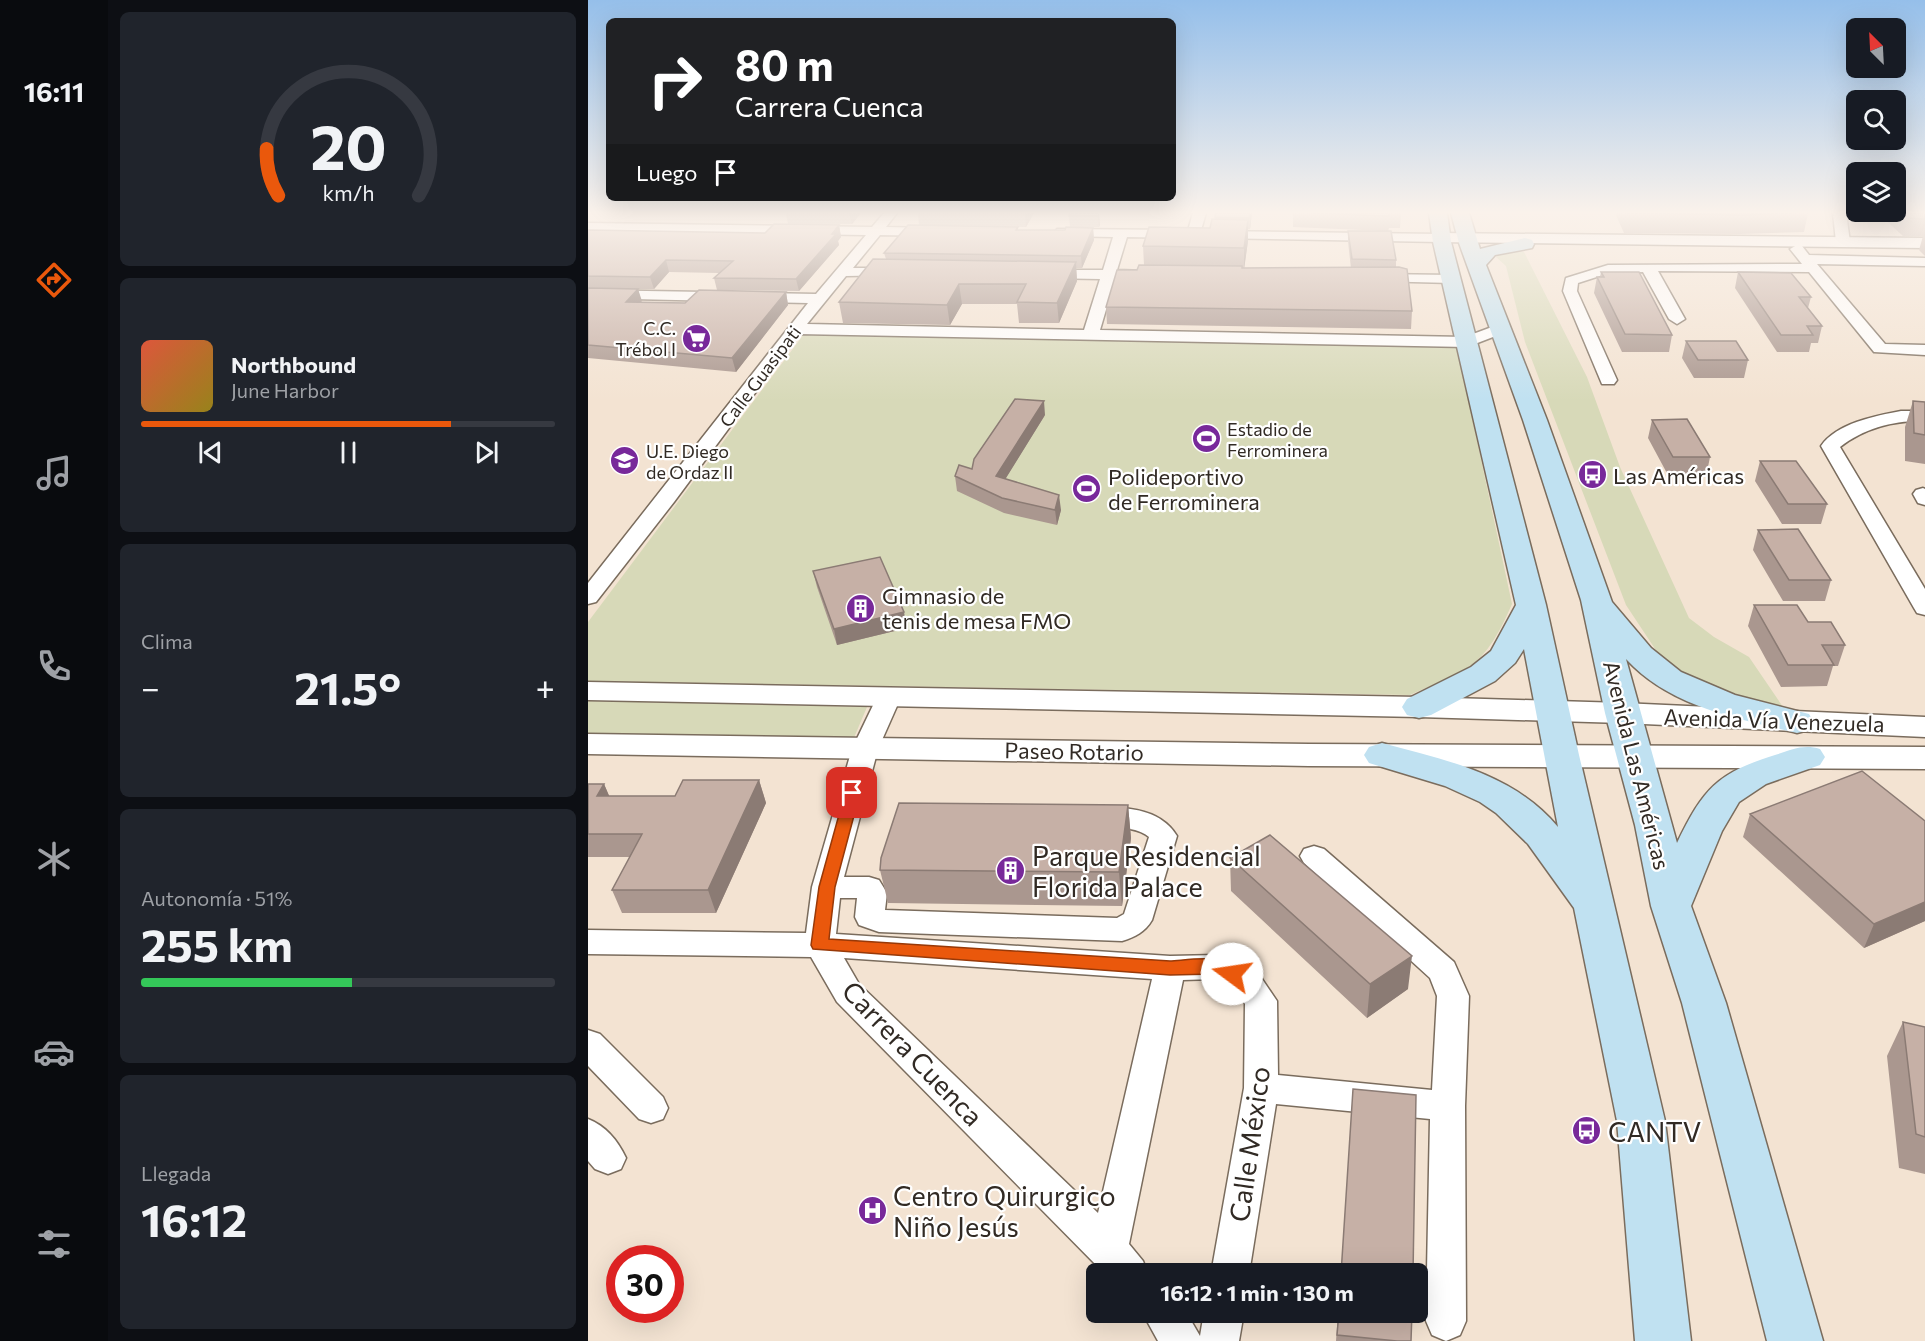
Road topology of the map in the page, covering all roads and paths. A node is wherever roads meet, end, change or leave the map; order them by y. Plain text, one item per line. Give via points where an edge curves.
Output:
1 (841, 276) edge
2 (1107, 276) edge
3 (1453, 276) edge
4 (1474, 276) edge
5 (1588, 276) edge
6 (1653, 276) edge
7 (1818, 276) edge
8 (1369, 278) edge
9 (1452, 279) junction
10 (588, 294) edge
11 (821, 299) junction
12 (1677, 319) dead end
13 (1500, 328) junction
14 (795, 329) junction
15 (1091, 334) junction
16 (1467, 342) junction
17 (1925, 350) edge
18 (1608, 380) dead end
19 (1925, 416) edge
20 (588, 597) edge
21 (1596, 600) junction
22 (1922, 600) edge
23 (1532, 605) junction
24 (588, 691) edge
25 (889, 697) junction
26 (1419, 706) junction
27 (1551, 710) junction
28 (1622, 713) junction
29 (1925, 727) edge
30 (1802, 740) junction
31 (588, 744) edge
32 (865, 748) junction
33 (1382, 754) junction
34 (1633, 754) junction
35 (1561, 755) junction
36 (1925, 758) edge
37 (1067, 818) edge
38 (1314, 856) dead end
39 (827, 887) junction
40 (1671, 906) junction
41 (1594, 909) junction
42 (588, 942) edge
43 (820, 945) junction
44 (1170, 968) junction
45 (588, 1044) edge
46 (1261, 1088) junction
47 (1448, 1106) junction
48 (651, 1108) dead end
49 (1119, 1261) edge
50 (1232, 1263) edge
51 (1446, 1321) dead end
52 (1170, 1323) edge
53 (1222, 1323) edge
54 (1797, 1335) edge
55 (1182, 1341) edge
56 (1219, 1341) edge
57 (1663, 1341) edge

1 - 11 street, Calle Guasipati
2 - 15 street
3 - 9 main road, Avenida Las Américas
4 - 13 main road, Avenida Las Américas
5 - 18 street via 1571,281 1570,291
6 - 12 street
7 - 17 street via 1880,349
8 - 9 street
9 - 16 main road, Avenida Las Américas
10 - 11 street
11 - 14 street, Calle Guasipati
13 - 16 street
13 - 21 main road, Avenida Las Américas
14 - 15 street
14 - 20 street, Calle Guasipati
15 - 16 street
16 - 23 main road, Avenida Las Américas
19 - 22 street via 1866,426 1841,436 1830,446
21 - 28 main road, Avenida Las Américas
21 - 30 main road via 1633,648 1665,675
23 - 26 main road via 1504,656 1483,674
23 - 27 main road, Avenida Las Américas
24 - 25 street
25 - 26 street
25 - 32 street
26 - 27 street
27 - 28 street, Avenida Vía Venezuela
27 - 35 main road, Avenida Las Américas
28 - 30 street, Avenida Vía Venezuela
28 - 34 main road, Avenida Las Américas
29 - 30 street, Avenida Vía Venezuela
30 - 34 street, Avenida Vía Venezuela
30 - 36 street, Avenida Vía Venezuela
30 - 40 main road via 1727,793 1709,816
31 - 32 street, Paseo Rotario
32 - 33 street, Paseo Rotario
32 - 39 street
33 - 35 street, Paseo Rotario
33 - 41 main road via 1485,788 1525,816
34 - 35 street, Avenida Vía Venezuela
34 - 40 main road, Avenida Las Américas via 1654,825
35 - 41 main road, Avenida Las Américas
37 - 39 street via 1148,821 1158,827 1163,836 1137,920 1131,926 1122,930 879,921 870,917 873,900 869,888
38 - 47 street via 1443,971 1453,996
39 - 43 street
40 - 54 main road, Avenida Las Américas via 1704,1003
41 - 57 main road, Avenida Las Américas via 1641,1121
42 - 43 street
43 - 44 street
43 - 49 street, Carrera Cuenca via 848,993
44 - 46 street, Calle México via 1218,967 1246,981 1261,1001
44 - 49 street
45 - 48 street
46 - 47 street
46 - 50 street, Calle México
47 - 51 street
52 - 55 street
53 - 56 street

